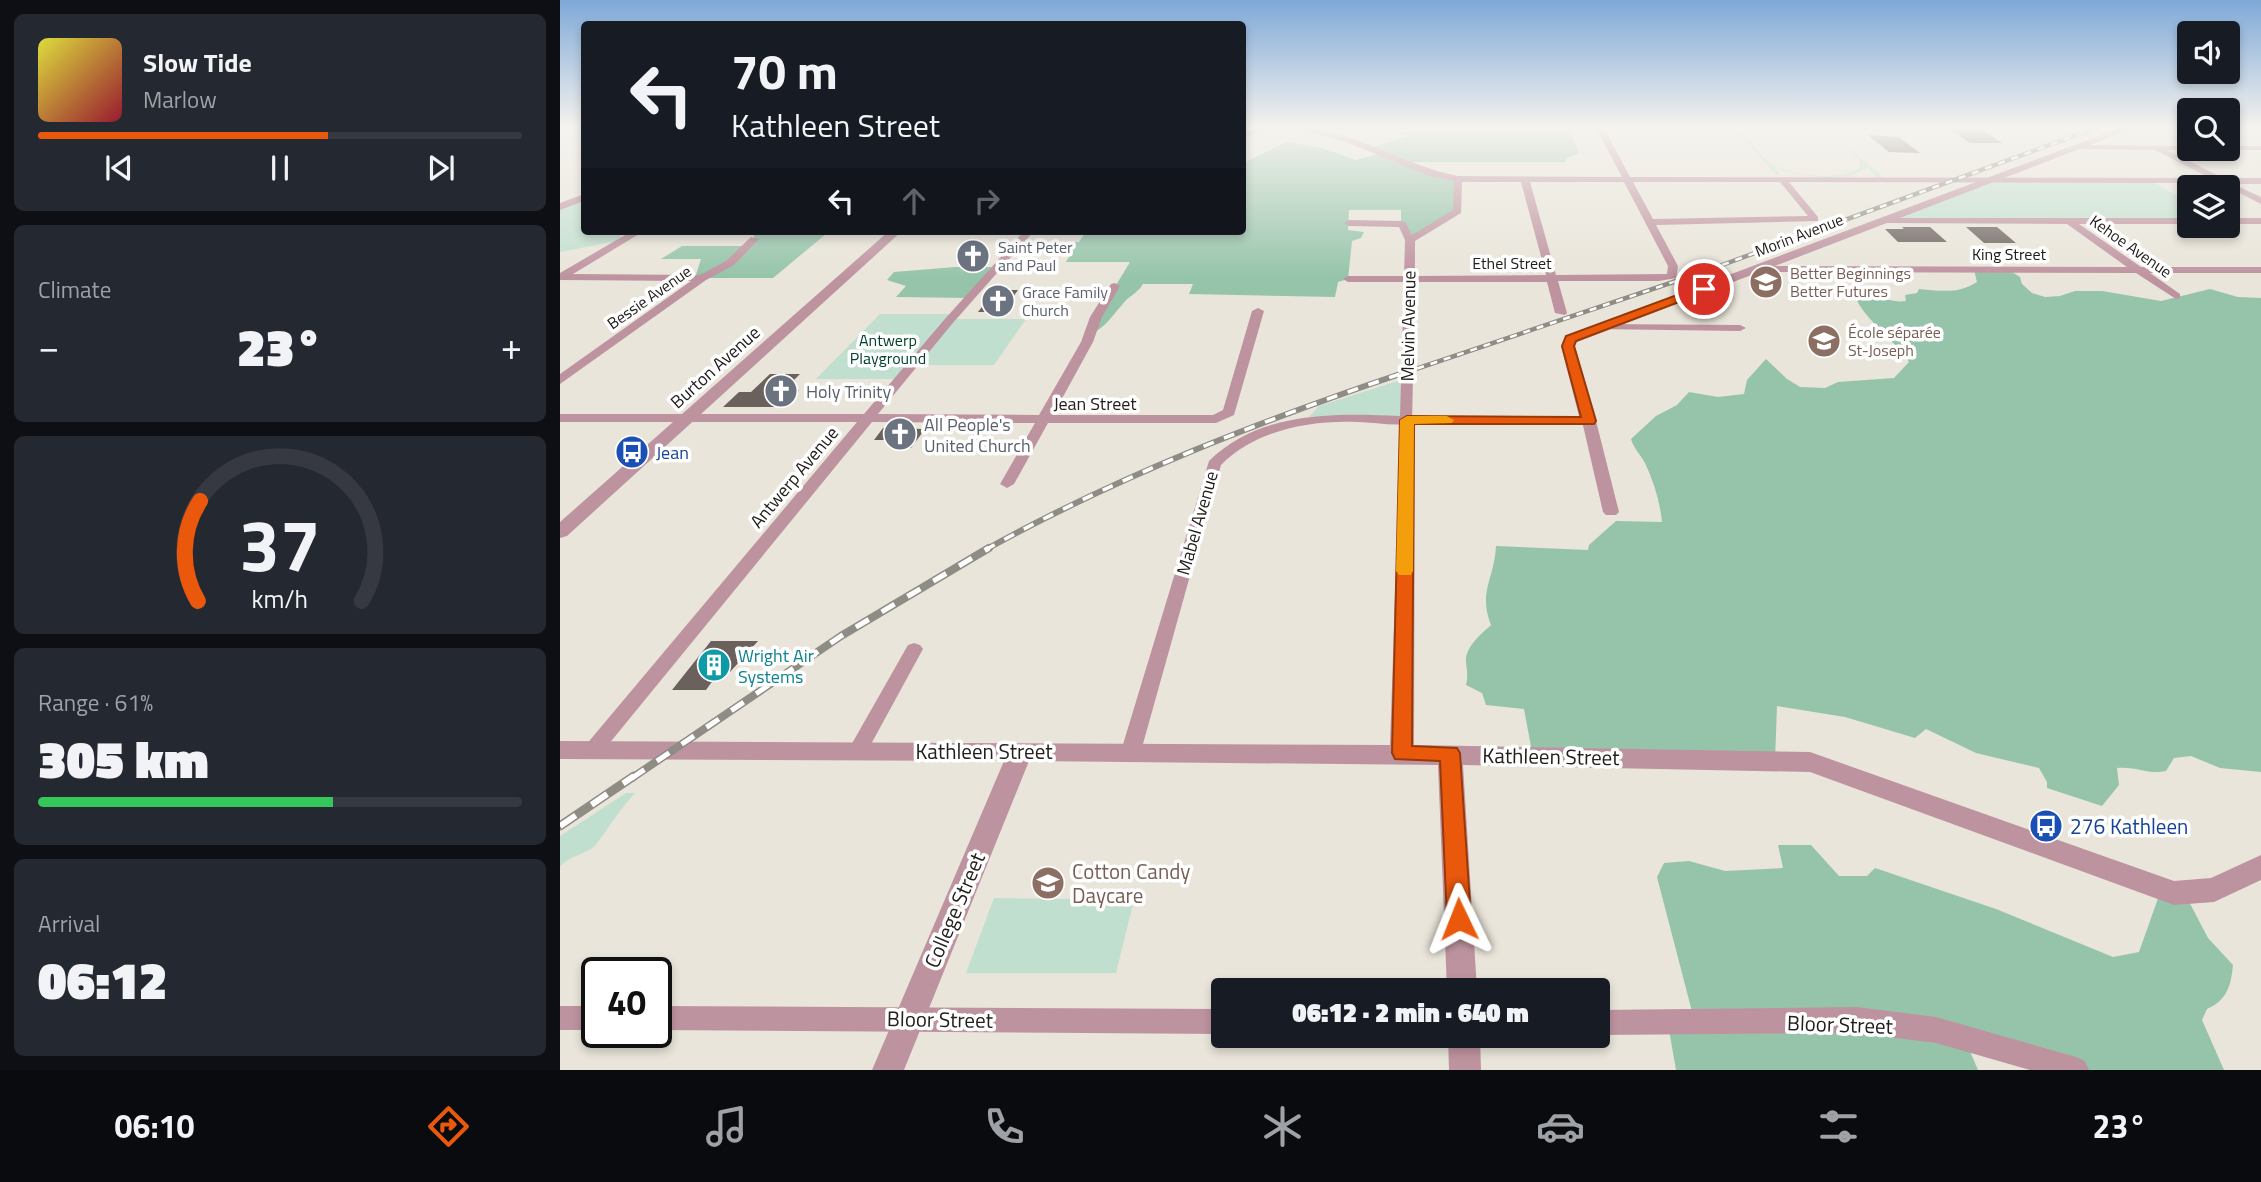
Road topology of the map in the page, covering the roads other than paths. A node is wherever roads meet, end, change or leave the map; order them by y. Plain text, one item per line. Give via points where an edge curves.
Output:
1 (1452, 178) edge
2 (2001, 178) edge
3 (1458, 179) junction
4 (1525, 179) junction
5 (1627, 179) junction
6 (1784, 181) junction
7 (1993, 181) junction
8 (2177, 181) edge
9 (2240, 181) edge
10 (2261, 181) edge
11 (2240, 190) edge
12 (581, 198) edge
13 (2261, 201) edge
14 (560, 207) edge
15 (1885, 221) junction
16 (2068, 221) junction
17 (2177, 221) edge
18 (2240, 221) edge
19 (2261, 221) edge
20 (1650, 222) junction
21 (1349, 223) dead end
22 (627, 235) edge
23 (892, 235) edge
24 (1026, 235) edge
25 (754, 239) dead end
26 (1410, 240) junction
27 (1756, 269) junction
28 (2138, 270) junction
29 (2261, 270) edge
30 (560, 277) edge
31 (702, 278) junction
32 (1409, 278) junction
33 (1552, 278) junction
34 (1348, 279) dead end
35 (1115, 286) dead end
36 (2176, 296) dead end
37 (1258, 311) dead end
38 (1561, 313) dead end
39 (1600, 327) junction
40 (1740, 328) dead end
41 (560, 380) edge
42 (560, 418) edge
43 (686, 419) junction
44 (867, 419) junction
45 (1044, 420) junction
46 (1407, 420) junction
47 (1589, 421) junction
48 (1007, 484) dead end
49 (1611, 512) dead end
50 (560, 532) edge
51 (914, 649) dead end
52 (560, 750) edge
53 (1021, 750) junction
54 (592, 751) junction
55 (1130, 751) junction
56 (857, 752) junction
57 (1402, 753) junction
58 (1450, 753) junction
59 (2261, 867) edge
60 (1461, 978) edge
61 (560, 1018) edge
62 (581, 1018) edge
63 (672, 1018) edge
64 (908, 1019) junction
65 (1211, 1022) edge
66 (1610, 1023) edge
67 (1464, 1048) edge
68 (888, 1070) edge
69 (1465, 1070) edge
70 (2076, 1070) edge

1 - 3 street
2 - 7 street, Morin Avenue
3 - 4 street
3 - 26 street via 1458,211
4 - 5 street
4 - 33 street
5 - 6 street
5 - 20 street
6 - 7 street
6 - 20 street via 1815,219
7 - 8 street
7 - 15 street, Morin Avenue
9 - 10 street
11 - 13 street
12 - 14 street
15 - 16 street
15 - 27 street, Morin Avenue
16 - 17 street
16 - 28 street, Kehoe Avenue
18 - 19 street
20 - 33 street, Ethel Street via 1674,273 1659,278
21 - 26 street via 1402,224
22 - 30 street
23 - 43 street, Burton Avenue
24 - 44 street, Antwerp Avenue
25 - 31 street, Bessie Avenue via 730,263
26 - 32 street, Melvin Avenue
27 - 28 street, King Street
27 - 39 street, Morin Avenue
28 - 29 street, King Street
28 - 36 street, Kehoe Avenue
30 - 31 street
31 - 41 street, Bessie Avenue
32 - 33 street, Ethel Street
32 - 34 street, Ethel Street
32 - 46 street, Melvin Avenue
33 - 38 street
35 - 45 street
37 - 45 street, Jean Street via 1224,417 1205,421
39 - 40 street
39 - 47 street, Morin Avenue via 1568,342
42 - 43 street, Jean Street
43 - 44 street, Jean Street
43 - 50 street, Burton Avenue
44 - 45 street, Jean Street
44 - 54 street, Antwerp Avenue
45 - 48 street
46 - 47 street, Mabel Avenue
46 - 55 street, Mabel Avenue via 1305,420 1239,445 1214,464
46 - 57 street, Melvin Avenue
47 - 49 street, Morin Avenue
51 - 56 street
52 - 54 street, Kathleen Street
53 - 55 street, Kathleen Street
53 - 56 street, Kathleen Street
53 - 64 street, College Street
54 - 56 street, Kathleen Street
55 - 57 street, Kathleen Street
57 - 58 street, Kathleen Street
58 - 59 street, Kathleen Street via 1810,762 2174,893 2214,890
58 - 60 street
61 - 62 street
63 - 64 street, Bloor Street
64 - 65 street, Bloor Street
64 - 68 street, College Street
66 - 70 street, Bloor Street via 1857,1020 1936,1030
67 - 69 street

